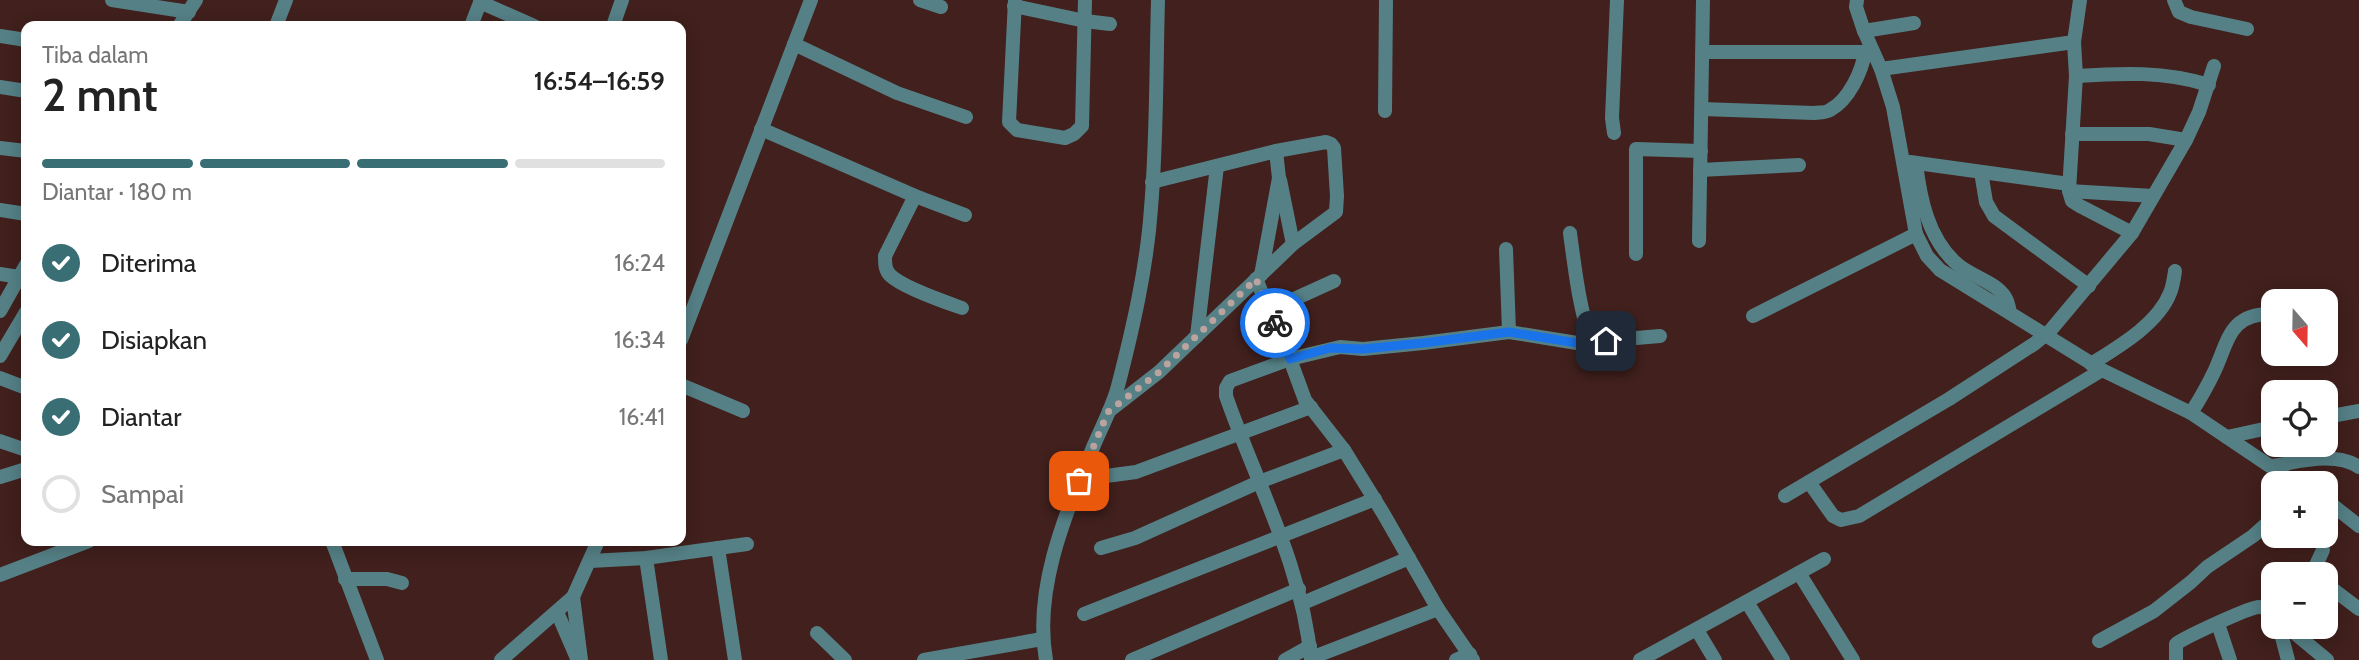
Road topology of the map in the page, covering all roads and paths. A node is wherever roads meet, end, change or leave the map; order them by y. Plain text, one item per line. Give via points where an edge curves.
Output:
1 (113, 0) edge
2 (286, 0) edge
3 (621, 0) edge
4 (811, 0) edge
5 (920, 0) edge
6 (1085, 0) edge
7 (1158, 0) edge
8 (1386, 0) edge
9 (1617, 0) edge
10 (1703, 0) edge
11 (1857, 0) edge
12 (2080, 0) edge
13 (2174, 0) edge
14 (480, 1) edge
15 (1015, 3) edge
16 (192, 6) edge
17 (941, 7) dead end
18 (182, 21) edge
19 (278, 21) edge
20 (473, 21) edge
21 (523, 21) edge
22 (614, 21) edge
23 (1085, 21) junction
24 (1914, 23) dead end
25 (1110, 24) dead end
26 (2247, 29) dead end
27 (1864, 31) junction
28 (0, 36) edge
29 (21, 39) edge
30 (2074, 42) junction
31 (794, 44) junction
32 (1869, 51) junction
33 (1703, 52) junction
34 (2214, 66) dead end
35 (1881, 69) junction
36 (2076, 76) junction
37 (2208, 85) junction
38 (0, 87) edge
39 (21, 90) edge
40 (1702, 109) junction
41 (1385, 111) dead end
42 (966, 117) dead end
43 (761, 129) junction
44 (1614, 133) dead end
45 (2071, 134) junction
46 (2186, 140) junction
47 (0, 148) edge
48 (21, 150) edge
49 (1276, 151) junction
50 (1701, 151) junction
51 (1910, 163) junction
52 (1799, 165) dead end
53 (1217, 166) junction
54 (1700, 170) junction
55 (1981, 172) junction
56 (1279, 178) junction
57 (1152, 182) junction
58 (2069, 187) junction
59 (915, 196) junction
60 (2153, 196) junction
61 (0, 210) edge
62 (21, 213) edge
63 (965, 215) dead end
64 (1570, 233) dead end
65 (2132, 233) junction
66 (1916, 234) junction
67 (1699, 241) dead end
68 (1293, 244) junction
69 (1506, 249) dead end
70 (1636, 254) dead end
71 (21, 271) edge
72 (2175, 271) dead end
73 (0, 274) edge
74 (21, 274) edge
75 (1258, 277) junction
76 (1334, 281) dead end
77 (2089, 286) junction
78 (962, 308) dead end
79 (1270, 310) junction
80 (0, 311) edge
81 (2010, 313) junction
82 (1753, 316) dead end
83 (2261, 316) edge
84 (21, 322) edge
85 (686, 327) edge
86 (1509, 332) junction
87 (1197, 336) junction
88 (1660, 336) dead end
89 (2044, 336) junction
90 (1591, 342) junction
91 (0, 356) edge
92 (1290, 359) junction
93 (2097, 367) junction
94 (0, 379) edge
95 (21, 385) edge
96 (686, 387) edge
97 (1311, 407) junction
98 (743, 411) dead end
99 (2359, 411) edge
100 (1108, 412) junction
101 (2191, 413) junction
102 (2338, 415) edge
103 (2261, 430) edge
104 (1239, 433) junction
105 (2227, 437) junction
106 (0, 441) edge
107 (21, 448) edge
108 (1344, 450) junction
109 (2271, 466) junction
110 (2359, 467) edge
111 (21, 471) edge
112 (2278, 471) edge
113 (0, 477) edge
114 (1106, 477) dead end
115 (1259, 482) junction
116 (1809, 482) junction
117 (1785, 496) dead end
118 (1375, 499) junction
119 (2338, 509) edge
120 (2359, 526) edge
121 (2261, 529) edge
122 (1282, 537) junction
123 (747, 544) dead end
124 (76, 546) edge
125 (334, 546) edge
126 (596, 546) edge
127 (718, 548) junction
128 (1101, 548) dead end
129 (2323, 550) dead end
130 (646, 558) junction
131 (1409, 558) junction
132 (1824, 559) dead end
133 (590, 561) junction
134 (2317, 562) edge
135 (1799, 573) junction
136 (0, 575) edge
137 (345, 579) junction
138 (402, 583) dead end
139 (2338, 593) edge
140 (1301, 596) junction
141 (573, 597) junction
142 (1747, 602) junction
143 (2261, 607) edge
144 (1438, 609) junction
145 (2359, 610) edge
146 (557, 612) junction
147 (1084, 614) dead end
148 (2218, 624) junction
149 (1697, 630) junction
150 (817, 634) dead end
151 (1042, 639) junction
152 (2282, 639) edge
153 (2302, 639) edge
154 (2099, 640) dead end
155 (1311, 655) edge
156 (1471, 657) edge
157 (377, 660) edge
158 (501, 660) edge
159 (579, 660) edge
160 (661, 660) edge
161 (735, 660) edge
162 (845, 660) edge
163 (923, 660) edge
164 (1046, 660) edge
165 (1132, 660) edge
166 (1285, 660) edge
167 (1456, 660) edge
168 (1640, 660) edge
169 (1715, 660) edge
170 (1783, 660) edge
171 (1853, 660) edge
172 (2176, 660) edge
173 (2230, 660) edge
174 (2288, 660) edge
175 (2327, 660) edge

1 - 16 street
2 - 19 street
3 - 22 street
4 - 31 street
5 - 17 street
6 - 23 street
7 - 57 street
8 - 41 street
9 - 44 street
10 - 33 street
11 - 27 street
12 - 30 street
13 - 26 street via 2179,12 2191,17
14 - 20 street
14 - 21 street
15 - 23 street
15 - 23 street via 1008,117 1017,130 1065,138 1080,130
16 - 18 street
23 - 25 street
24 - 27 street
27 - 32 street
28 - 29 street
30 - 35 street
30 - 36 street
31 - 42 street via 897,93
31 - 43 street
32 - 33 street
32 - 35 street
32 - 40 street via 1851,87 1828,112
33 - 40 street
34 - 37 street
35 - 51 street
36 - 37 street via 2152,74
36 - 45 street
37 - 46 street
38 - 39 street
40 - 50 street
43 - 59 street
43 - 85 street
45 - 46 street
45 - 58 street
46 - 60 street
47 - 48 street
49 - 53 street
49 - 56 street
49 - 68 street via 1326,142 1334,148 1336,212
50 - 54 street
50 - 70 street via 1636,149
51 - 55 street
51 - 66 street
51 - 81 street via 1928,220 1943,248 1956,264 1996,288
52 - 54 street
53 - 57 street
53 - 87 street
54 - 67 street
55 - 58 street
55 - 77 street via 1986,202 1994,216
56 - 68 street
56 - 75 street
57 - 100 street via 1140,284 1118,388
58 - 60 street
58 - 65 street via 2072,201
59 - 63 street
59 - 78 street via 885,256 885,266 891,276
60 - 65 street
61 - 62 street
64 - 90 street via 1582,315
65 - 77 street
66 - 81 street via 1940,270
66 - 82 street
68 - 75 street
69 - 86 street
71 - 73 street
72 - 93 street via 2170,295 2151,321
74 - 80 street
75 - 79 street
75 - 87 street
76 - 79 street
77 - 89 street
79 - 92 street
81 - 89 street
83 - 101 street via 2236,326 2225,341
84 - 91 street
86 - 90 street
86 - 92 street via 1363,349 1330,348
87 - 100 street
88 - 90 street
89 - 93 street
89 - 116 street
92 - 97 street
92 - 104 street via 1230,381 1226,396
93 - 101 street
93 - 116 street via 1859,516 1840,520 1833,516
94 - 95 street
96 - 98 street
97 - 104 street
97 - 108 street
99 - 102 street
100 - 151 street via 1055,553
101 - 105 street
103 - 105 street
104 - 114 street via 1136,472
104 - 115 street
105 - 109 street
106 - 107 street
108 - 115 street
108 - 118 street
109 - 110 street via 2336,459
109 - 112 street
111 - 113 street
115 - 122 street
115 - 128 street via 1135,538
116 - 117 street
118 - 122 street
118 - 131 street
119 - 120 street
121 - 154 street via 2154,611
122 - 140 street
122 - 147 street
123 - 127 street
124 - 136 street
125 - 137 street
126 - 133 street
127 - 130 street
127 - 161 street
129 - 134 street
130 - 133 street
130 - 160 street
131 - 140 street
131 - 144 street
132 - 135 street
133 - 141 street
135 - 142 street
135 - 171 street
137 - 138 street
137 - 157 street
139 - 145 street
140 - 155 street
140 - 165 street
141 - 146 street
141 - 159 street
142 - 149 street
142 - 170 street
143 - 148 street
144 - 155 street
144 - 156 street
146 - 158 street
146 - 159 street
148 - 172 street via 2176,644
148 - 173 street
149 - 168 street
149 - 169 street
150 - 162 street
151 - 163 street
151 - 164 street
152 - 174 street
153 - 175 street
155 - 166 street
156 - 167 street

